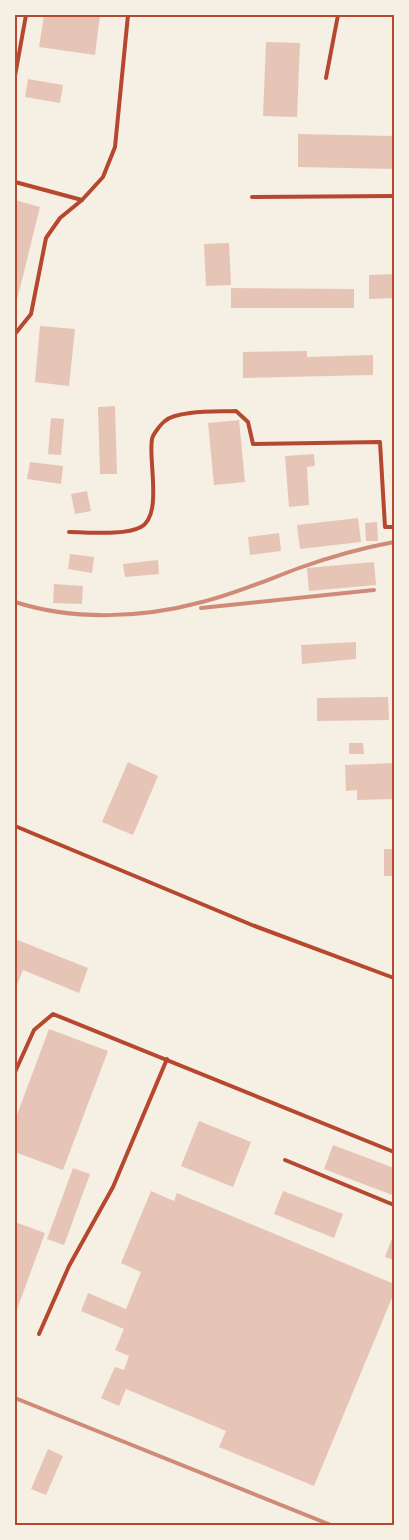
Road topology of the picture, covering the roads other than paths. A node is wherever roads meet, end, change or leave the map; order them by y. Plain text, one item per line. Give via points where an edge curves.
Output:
1 (26, 15) edge
2 (128, 15) edge
3 (338, 15) edge
4 (15, 76) edge
5 (326, 78) dead end
6 (15, 182) edge
7 (394, 196) edge
8 (252, 197) dead end
9 (82, 200) junction
10 (15, 334) edge
11 (394, 526) edge
12 (69, 532) dead end
13 (15, 827) edge
14 (394, 978) edge
15 (167, 1059) junction
16 (15, 1072) edge
17 (394, 1152) edge
18 (285, 1160) dead end
19 (394, 1205) edge
20 (39, 1334) dead end

1 - 4 lane
2 - 9 lane via 115,146 103,177
3 - 5 lane
6 - 9 lane
7 - 8 lane
9 - 10 lane via 60,218 46,238 31,314
11 - 12 lane via 385,527 380,442 253,444 248,422 236,411 187,414 165,420 152,438 153,493 150,516 142,527 129,532
13 - 14 lane via 252,925
15 - 16 lane via 53,1014 34,1030
15 - 17 lane
15 - 20 lane via 113,1186 69,1266
18 - 19 lane

